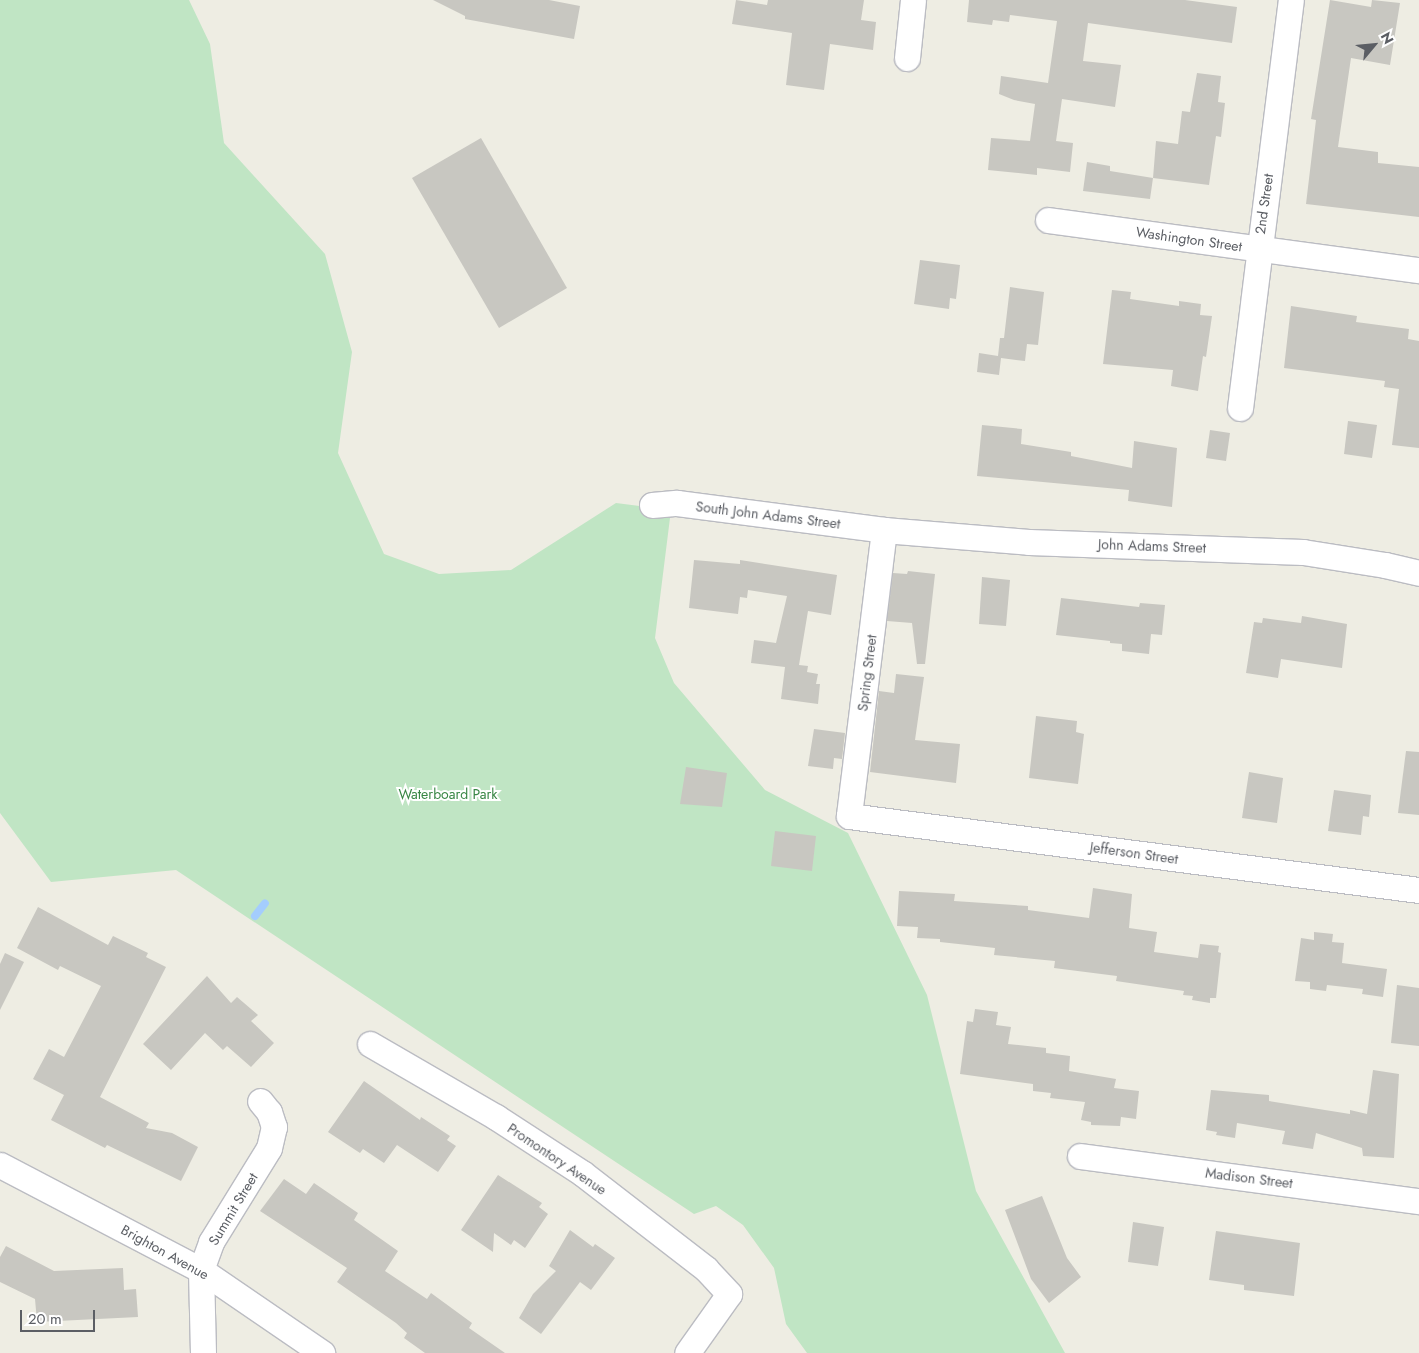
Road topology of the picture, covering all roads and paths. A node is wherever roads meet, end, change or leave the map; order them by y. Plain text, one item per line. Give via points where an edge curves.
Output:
1 (913, 0) edge
2 (1291, 0) edge
3 (907, 58) dead end
4 (1048, 220) dead end
5 (1258, 248) junction
6 (1419, 270) edge
7 (1240, 408) dead end
8 (652, 505) dead end
9 (884, 530) junction
10 (1419, 574) edge
11 (850, 816) joint
12 (1419, 890) edge
13 (370, 1044) dead end
14 (260, 1101) dead end
15 (1080, 1156) dead end
16 (0, 1165) edge
17 (1419, 1201) edge
18 (201, 1270) junction
19 (203, 1353) edge
20 (322, 1353) edge
21 (687, 1353) edge

1 - 3 street
2 - 5 street, 2nd Street
4 - 5 street, Washington Street
5 - 6 street, Washington Street
5 - 7 street, 2nd Street
8 - 9 street, South John Adams Street via 677,503
9 - 10 street, John Adams Street via 1029,542 1304,552
9 - 11 street, Spring Street
11 - 12 street, Jefferson Street
13 - 21 street, Promontory Avenue via 496,1117 582,1173 706,1270 729,1294
14 - 18 street, Summit Street via 269,1112 274,1127 269,1148 211,1242
15 - 17 street, Madison Street
16 - 18 street, Brighton Avenue
18 - 19 street, Summit Street
18 - 20 street, Brighton Avenue

